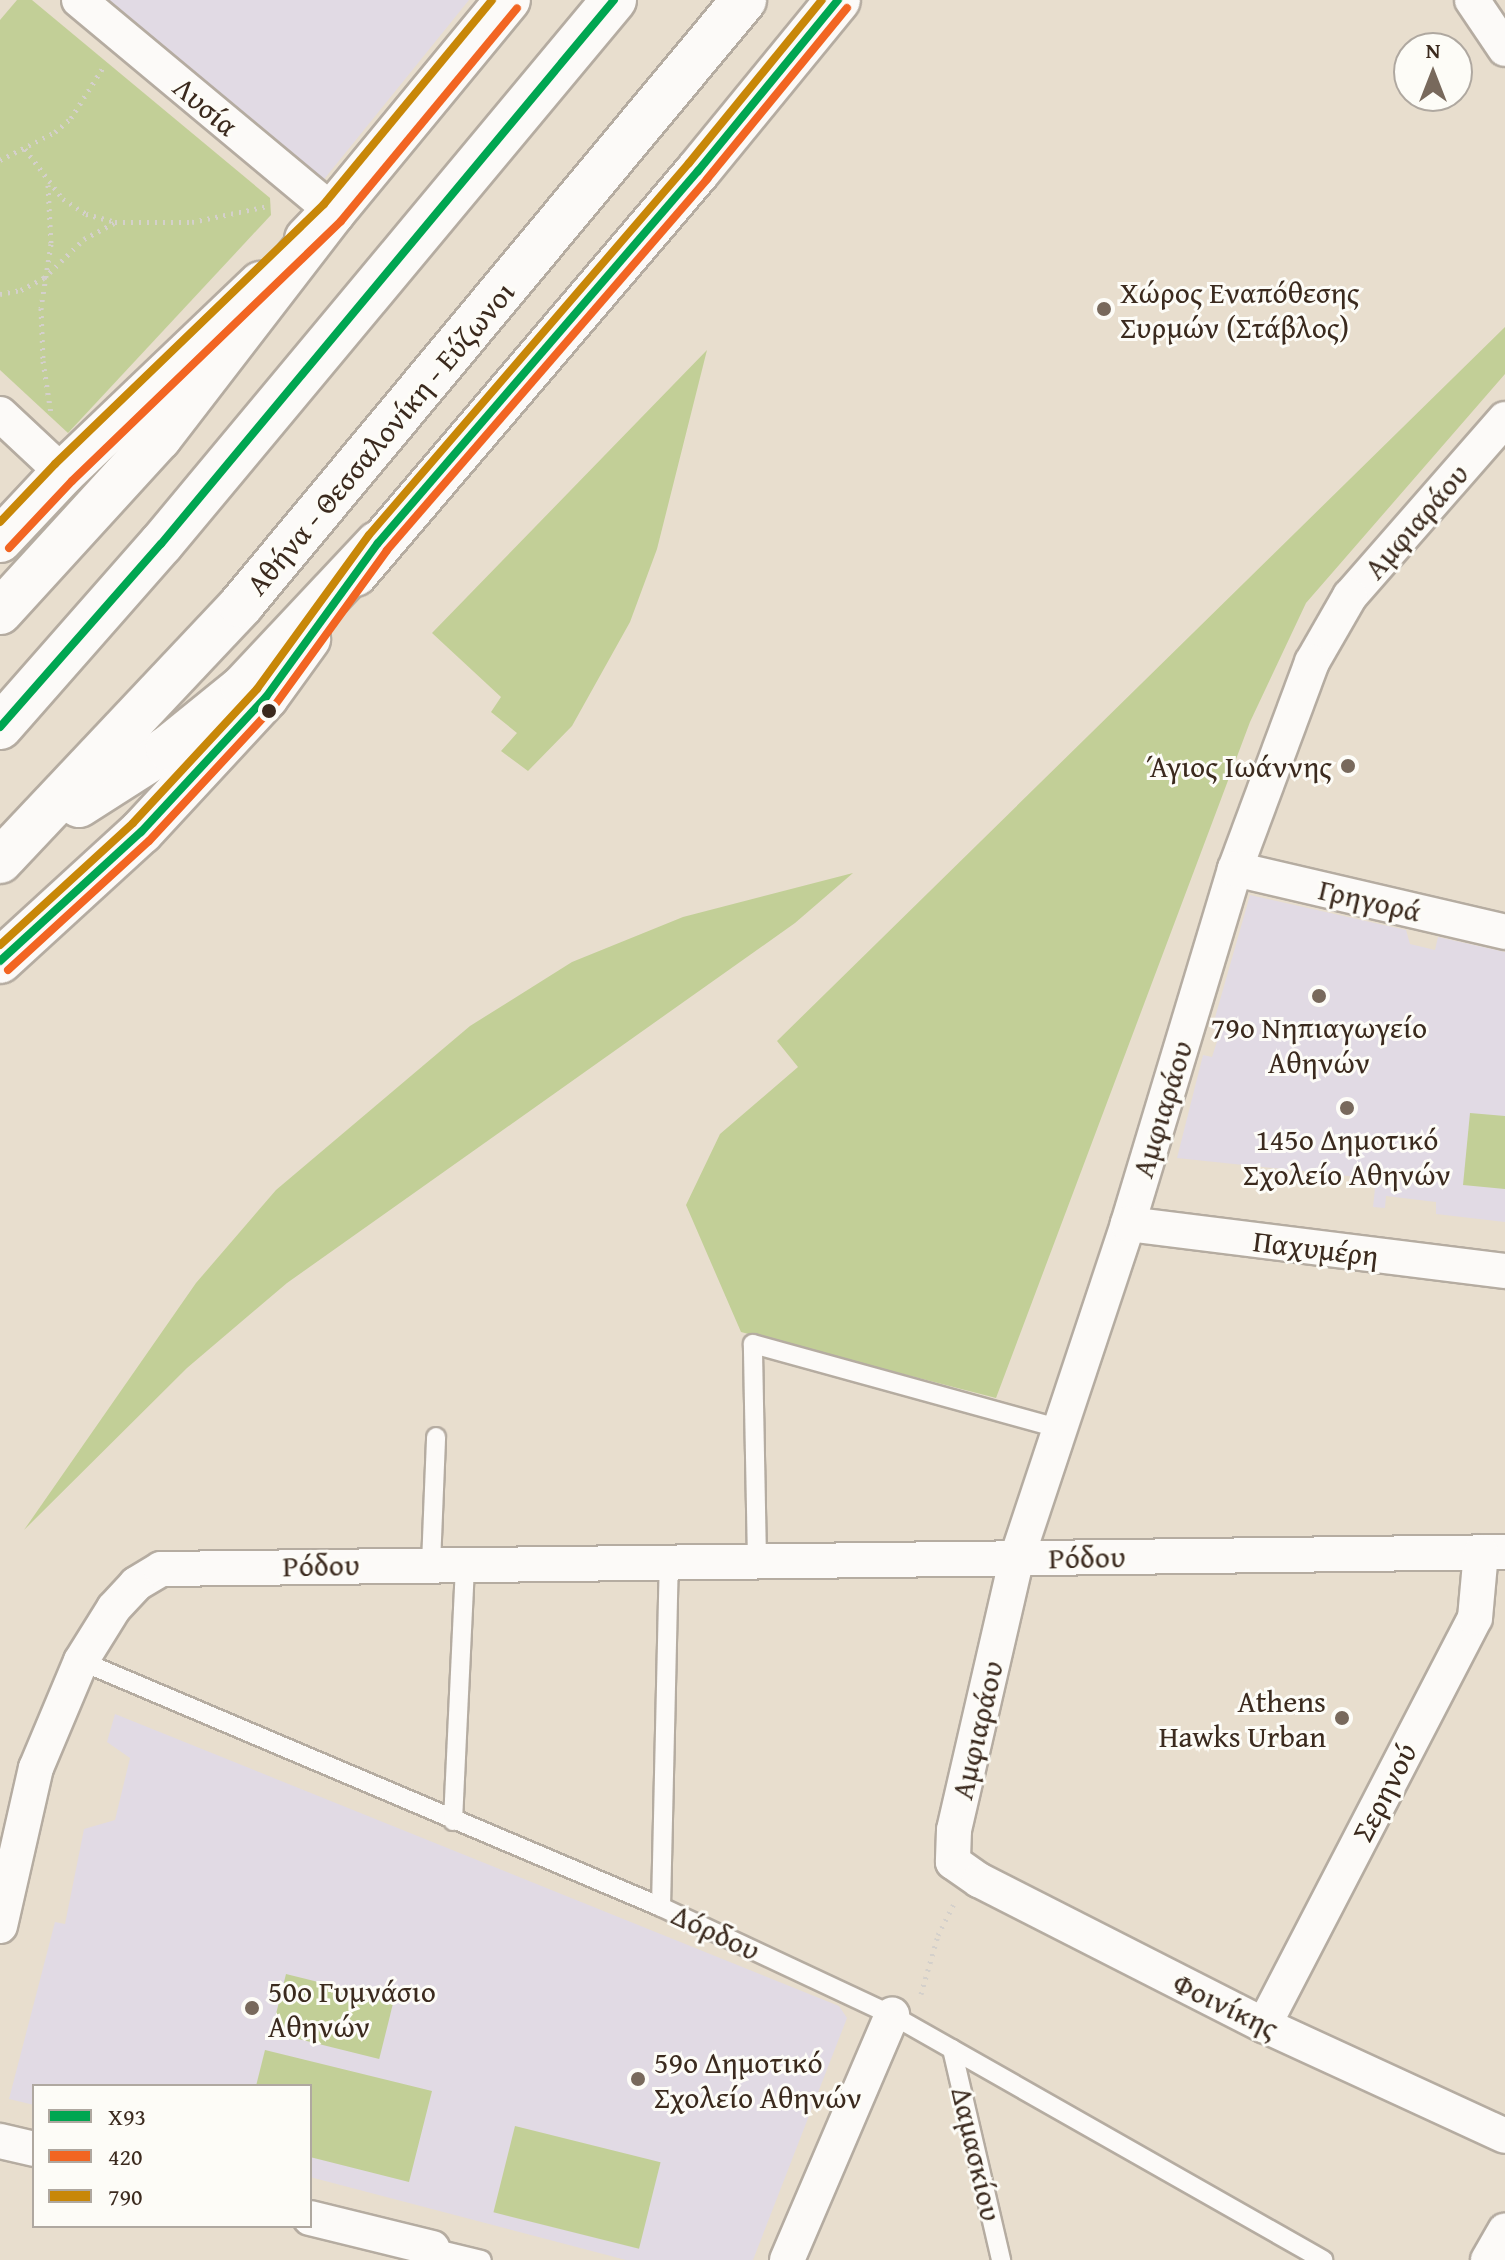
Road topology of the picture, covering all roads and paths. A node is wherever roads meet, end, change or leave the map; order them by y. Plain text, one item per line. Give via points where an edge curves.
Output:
1 (79, 0) edge
2 (508, 0) edge
3 (614, 0) edge
4 (744, 0) edge
5 (838, 0) edge
6 (1472, 0) edge
7 (115, 31) junction
8 (1505, 49) edge
9 (25, 149) junction
10 (0, 160) edge
11 (48, 183) junction
12 (323, 203) junction
13 (115, 222) junction
14 (44, 278) junction
15 (0, 294) edge
16 (0, 414) edge
17 (1505, 419) edge
18 (63, 473) junction
19 (0, 540) edge
20 (378, 543) junction
21 (0, 612) edge
22 (0, 727) edge
23 (10, 852) edge
24 (1235, 869) junction
25 (1505, 932) edge
26 (0, 961) edge
27 (1128, 1224) junction
28 (1505, 1271) edge
29 (1059, 1428) junction
30 (436, 1437) dead end
31 (1493, 1552) edge
32 (1017, 1557) junction
33 (757, 1560) junction
34 (669, 1561) junction
35 (431, 1564) junction
36 (465, 1564) junction
37 (81, 1661) junction
38 (453, 1821) junction
39 (966, 1871) junction
40 (661, 1907) junction
41 (0, 1926) edge
42 (902, 2020) junction
43 (1264, 2025) junction
44 (952, 2049) junction
45 (1505, 2136) edge
46 (0, 2141) edge
47 (32, 2149) edge
48 (312, 2218) edge
49 (1505, 2230) edge
50 (432, 2248) joint
51 (482, 2260) edge
52 (787, 2260) edge
53 (1001, 2260) edge
54 (1323, 2260) edge
55 (1488, 2260) edge

1 - 7 street, Λυσία
2 - 12 main road
3 - 22 main road via 161,544
4 - 23 main road, Αθήνα - Θεσσαλονίκη - Εύζωνοι via 241,605
5 - 20 main road
6 - 8 street
7 - 9 path via 101,75 80,107 55,132
7 - 12 street, Λυσία
9 - 10 path
9 - 11 path
11 - 13 path via 86,214
11 - 14 path via 52,217
12 - 13 path via 192,222
12 - 18 main road
12 - 21 main road via 159,438
13 - 14 path via 84,239
14 - 15 path
14 - 18 path via 43,361
16 - 18 street
17 - 24 street, Αμφιαράου via 1350,596 1312,662
18 - 19 main road
20 - 23 main road via 243,687 168,748
20 - 26 main road via 266,697 141,832
24 - 25 street, Γρηγορά
24 - 27 street, Αμφιαράου
27 - 28 street, Παχυμέρη
27 - 29 street, Αμφιαράου
29 - 32 street, Αμφιαράου
29 - 33 lane via 753,1344
30 - 35 lane
31 - 32 street, Ρόδου
31 - 43 street, Σερηνού via 1475,1618
32 - 33 street, Ρόδου
32 - 39 street, Αμφιαράου via 954,1830
33 - 34 street, Ρόδου
34 - 36 street, Ρόδου
34 - 40 lane
35 - 36 street, Ρόδου
35 - 37 street, Ρόδου via 161,1569 136,1584 114,1608
36 - 38 lane
37 - 38 lane, Δόρδου
37 - 41 street via 36,1768
38 - 40 lane, Δόρδου
39 - 42 path
39 - 43 street, Φοινίκης
40 - 42 lane, Δόρδου
42 - 44 lane, Δόρδου
42 - 52 street
43 - 45 street, Φοινίκης
44 - 53 lane, Δαμασκίου
44 - 54 lane, Δόρδου
46 - 47 street
48 - 50 street
49 - 55 street
50 - 51 lane

